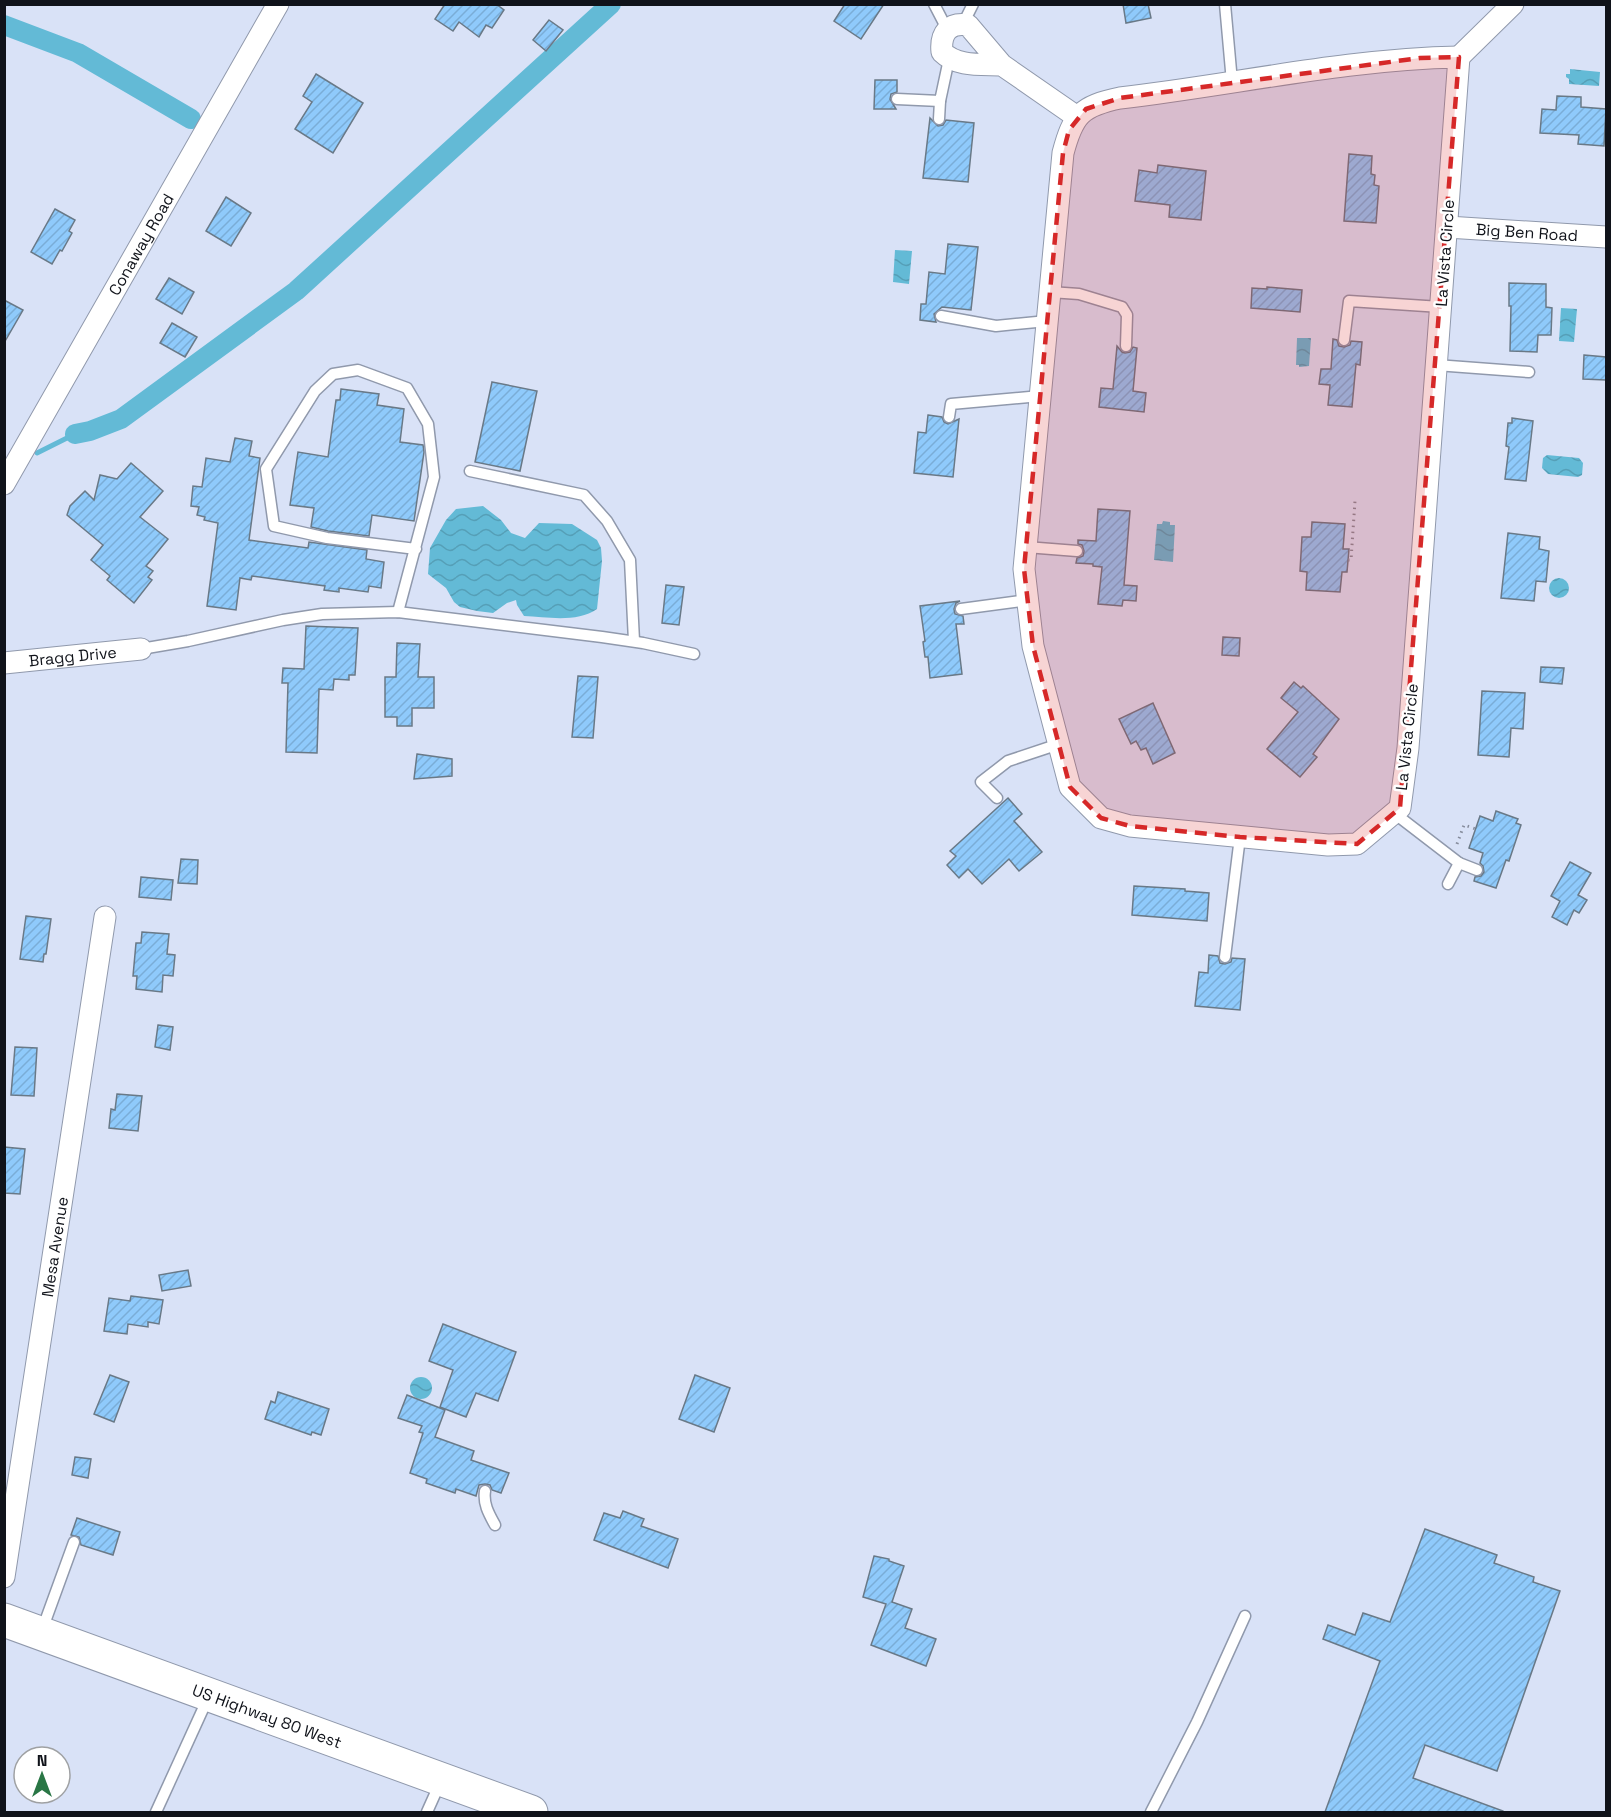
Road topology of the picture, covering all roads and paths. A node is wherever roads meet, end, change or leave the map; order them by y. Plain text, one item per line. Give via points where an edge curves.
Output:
1 (278, 4) edge
2 (934, 4) edge
3 (973, 4) edge
4 (1225, 4) edge
5 (1513, 4) edge
6 (955, 27) junction
7 (1459, 57) junction
8 (949, 59) junction
9 (1002, 65) junction
10 (1232, 82) junction
11 (897, 99) dead end
12 (940, 100) junction
13 (1077, 117) junction
14 (939, 119) dead end
15 (1447, 227) junction
16 (1606, 237) edge
17 (1050, 292) junction
18 (1441, 307) junction
19 (941, 316) dead end
20 (1047, 321) junction
21 (1344, 340) dead end
22 (1126, 346) dead end
23 (1436, 365) junction
24 (1529, 372) dead end
25 (1040, 396) junction
26 (949, 417) dead end
27 (470, 471) dead end
28 (4, 484) edge
29 (1355, 501) dead end
30 (1026, 547) junction
31 (416, 549) junction
32 (1077, 551) dead end
33 (1348, 560) dead end
34 (1028, 600) junction
35 (962, 609) dead end
36 (398, 612) junction
37 (634, 641) junction
38 (141, 649) joint
39 (694, 654) dead end
40 (4, 663) edge
41 (1059, 744) junction
42 (997, 798) dead end
43 (1394, 813) junction
44 (1476, 830) dead end
45 (1240, 837) junction
46 (1456, 860) junction
47 (1477, 870) dead end
48 (1448, 884) dead end
49 (105, 917) dead end
50 (1225, 957) dead end
51 (485, 1491) dead end
52 (495, 1525) dead end
53 (74, 1542) dead end
54 (4, 1577) edge
55 (1245, 1616) dead end
56 (4, 1620) edge
57 (41, 1633) junction
58 (210, 1695) junction
59 (441, 1779) junction
60 (156, 1812) edge
61 (427, 1812) edge
62 (531, 1812) edge
63 (1151, 1812) edge

1 - 28 street, Conaway Road
2 - 6 lane
3 - 6 lane
4 - 10 lane
5 - 7 street
6 - 8 street via 941,42 942,52
6 - 9 street via 968,25
7 - 10 street via 1355,64
7 - 15 street, La Vista Circle
8 - 9 street
8 - 12 lane
9 - 13 street
10 - 13 street via 1103,101
11 - 12 lane
12 - 14 lane
13 - 17 street, La Vista Circle via 1063,153
15 - 16 street, Big Ben Road
15 - 18 street, La Vista Circle
17 - 20 street, La Vista Circle
17 - 22 lane via 1079,294 1122,307 1127,315
18 - 21 lane via 1349,301
18 - 23 street, La Vista Circle
19 - 20 lane via 996,326
20 - 25 street, La Vista Circle
23 - 24 lane
23 - 43 street, La Vista Circle via 1408,748 1400,808
25 - 26 lane via 951,404
25 - 30 street, La Vista Circle
27 - 37 lane via 584,495 607,521 630,560
29 - 33 path
30 - 32 lane
30 - 34 street, La Vista Circle
31 - 31 lane via 434,477 428,424 407,388 358,370 333,374 315,391 266,469 274,526 327,538
31 - 36 lane
34 - 35 lane
34 - 41 street, La Vista Circle via 1033,646
36 - 37 lane
36 - 38 lane via 322,614
37 - 39 lane
38 - 40 street, Bragg Drive
41 - 42 lane via 1008,761 981,782
41 - 45 street, La Vista Circle via 1070,787 1101,818 1130,826
43 - 45 street, La Vista Circle via 1357,844
43 - 46 lane
44 - 46 path via 1464,825
45 - 50 lane
46 - 47 lane
46 - 48 lane
49 - 54 street, Mesa Avenue
51 - 52 lane via 487,1511
53 - 57 lane
55 - 63 lane
56 - 57 main road, US Highway 80 West
57 - 58 main road, US Highway 80 West
58 - 59 main road, US Highway 80 West
58 - 60 lane
59 - 61 lane
59 - 62 main road, US Highway 80 West

